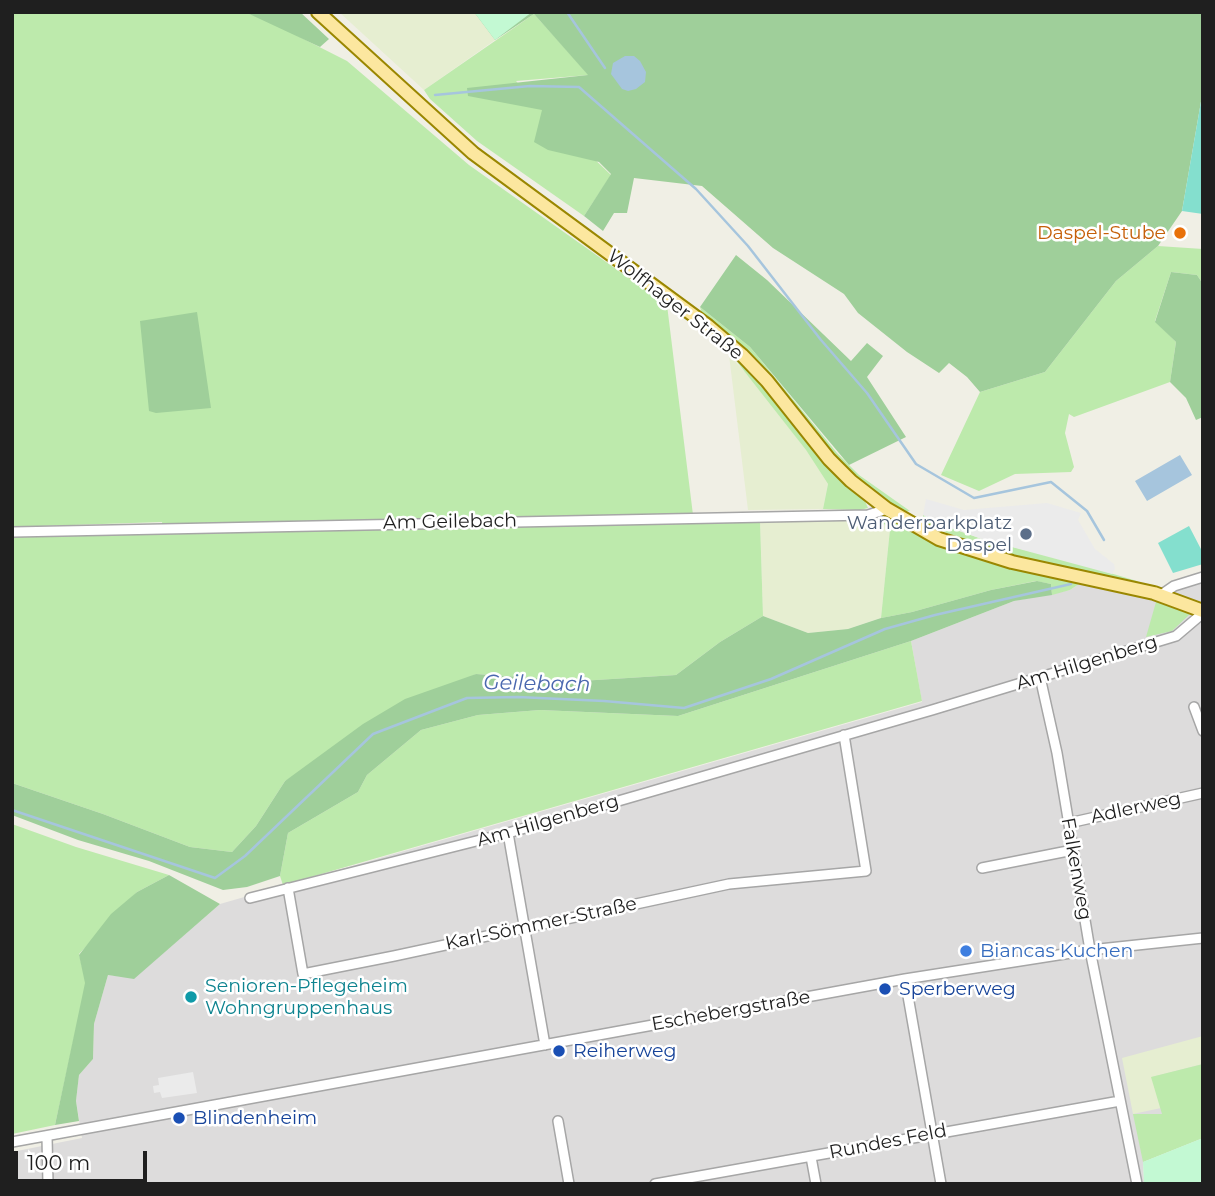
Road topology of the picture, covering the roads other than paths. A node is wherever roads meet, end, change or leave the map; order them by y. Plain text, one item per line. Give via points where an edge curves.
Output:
1 (318, 12) edge
2 (887, 509) junction
3 (12, 532) edge
4 (1203, 577) edge
5 (1161, 595) junction
6 (1203, 612) edge
7 (1040, 677) junction
8 (1194, 707) dead end
9 (1203, 731) edge
10 (844, 735) junction
11 (1203, 793) edge
12 (1069, 823) junction
13 (508, 833) junction
14 (1073, 850) junction
15 (982, 868) dead end
16 (288, 888) junction
17 (250, 898) dead end
18 (526, 927) junction
19 (1203, 938) edge
20 (1090, 950) junction
21 (905, 979) junction
22 (545, 1045) junction
23 (1121, 1101) junction
24 (558, 1121) dead end
25 (932, 1133) junction
26 (47, 1136) junction
27 (12, 1142) edge
28 (811, 1157) junction
29 (694, 1180) edge
30 (48, 1184) edge
31 (569, 1184) edge
32 (655, 1184) edge
33 (816, 1184) edge
34 (941, 1184) edge
35 (1137, 1184) edge

1 - 2 main road, Wolfhager Straße via 473,153 742,355 829,459
2 - 3 street, Am Geilebach via 868,514
2 - 5 main road, Wolfhager Straße via 939,539 1012,562
4 - 5 street
5 - 6 main road, Wolfhager Straße
6 - 7 street, Am Hilgenberg via 1176,636
7 - 10 street, Am Hilgenberg
7 - 12 street, Falkenweg
8 - 9 street
10 - 13 street, Am Hilgenberg
10 - 18 street, Karl-Sömmer-Straße via 866,871 729,884
11 - 12 street, Adlerweg
12 - 14 street, Falkenweg
13 - 16 street, Am Hilgenberg
13 - 18 street
14 - 15 street
14 - 20 street, Falkenweg
16 - 17 street, Am Hilgenberg
16 - 18 street, Karl-Sömmer-Straße via 303,974
18 - 22 street
19 - 20 street, Eschebergstraße
20 - 21 street, Eschebergstraße
20 - 23 street, Falkenweg
21 - 22 street, Eschebergstraße
21 - 25 street
22 - 26 street, Eschebergstraße
23 - 25 street, Rundes Feld
23 - 35 street, Falkenweg
24 - 31 street
25 - 28 street, Rundes Feld
25 - 34 street
26 - 27 street, Eschebergstraße
26 - 30 street
28 - 29 street, Rundes Feld
28 - 33 street
29 - 32 street, Rundes Feld

